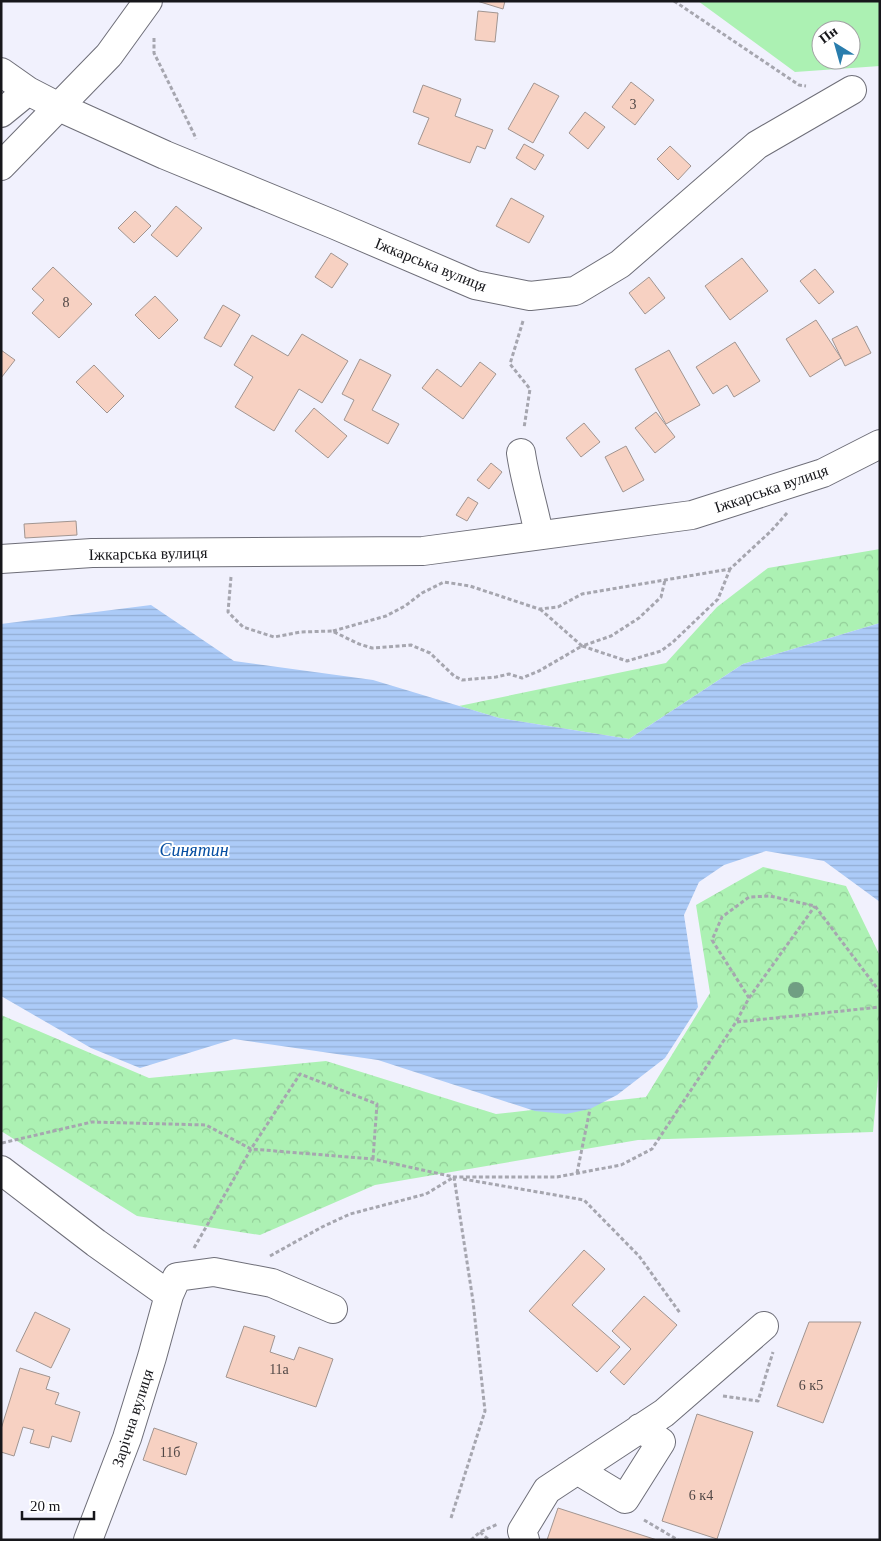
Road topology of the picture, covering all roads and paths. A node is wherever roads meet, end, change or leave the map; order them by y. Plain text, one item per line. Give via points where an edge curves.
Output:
1 (148, 1) edge
2 (674, 1) edge
3 (154, 36) dead end
4 (1, 72) edge
5 (808, 86) dead end
6 (852, 90) dead end
7 (28, 91) junction
8 (59, 107) junction
9 (1, 113) edge
10 (1, 166) edge
11 (204, 171) junction
12 (530, 296) junction
13 (880, 444) edge
14 (521, 453) joint
15 (791, 509) dead end
16 (539, 535) junction
17 (233, 552) junction
18 (1, 559) edge
19 (730, 569) junction
20 (665, 580) junction
21 (540, 609) junction
22 (332, 631) junction
23 (582, 646) junction
24 (815, 906) junction
25 (880, 992) edge
26 (749, 998) junction
27 (880, 1006) edge
28 (736, 1022) junction
29 (590, 1109) dead end
30 (1, 1143) edge
31 (251, 1149) junction
32 (373, 1159) junction
33 (1, 1170) edge
34 (577, 1173) junction
35 (454, 1177) junction
36 (237, 1277) junction
37 (173, 1286) junction
38 (332, 1309) dead end
39 (680, 1313) dead end
40 (764, 1326) dead end
41 (640, 1428) junction
42 (577, 1470) junction
43 (451, 1518) dead end
44 (644, 1520) dead end
45 (480, 1532) dead end
46 (88, 1540) edge
47 (489, 1540) edge
48 (525, 1540) edge
49 (678, 1540) edge

1 - 8 street via 110,55
2 - 5 path via 800,85
3 - 11 path via 154,53 194,134
4 - 7 street, Іжкарська вулиця
6 - 12 street, Іжкарська вулиця via 757,145 620,264 575,291
7 - 8 street, Іжкарська вулиця
7 - 9 street
8 - 10 street
8 - 11 street, Іжкарська вулиця
11 - 12 street, Іжкарська вулиця via 475,285
12 - 14 path via 510,364 530,389
13 - 16 street, Іжкарська вулиця via 823,473 692,515
14 - 16 street
15 - 19 path
16 - 17 street, Іжкарська вулиця via 423,551
17 - 18 street, Іжкарська вулиця via 92,553
17 - 22 path via 228,612 243,627 274,637
19 - 20 path
19 - 23 path via 718,599 661,651 627,661
20 - 21 path via 582,594 558,607
20 - 23 path via 661,597 639,618 611,636
21 - 22 path via 470,586 444,582 386,616
21 - 23 path
22 - 23 path via 372,648 412,645 430,653 462,680 509,674 522,678
24 - 25 path
24 - 26 path
24 - 26 path via 770,896 749,897 722,917 712,940
26 - 28 path
27 - 28 path
28 - 34 path via 652,1149 620,1166
29 - 34 path
30 - 31 path via 92,1122 206,1124
31 - 32 path
31 - 32 path via 300,1074 376,1104
31 - 37 path
32 - 35 path
33 - 37 street via 96,1243
34 - 35 path via 557,1177
35 - 36 path via 426,1194 350,1214
35 - 39 path via 584,1200 640,1256
35 - 43 path via 473,1301 485,1411
36 - 37 street via 214,1272
36 - 38 street via 272,1283
37 - 46 street, Зарічна вулиця via 127,1438
40 - 41 street via 664,1413
41 - 42 street
41 - 42 street via 661,1442 625,1499
42 - 48 street via 547,1490 522,1531
44 - 49 path
45 - 47 path

